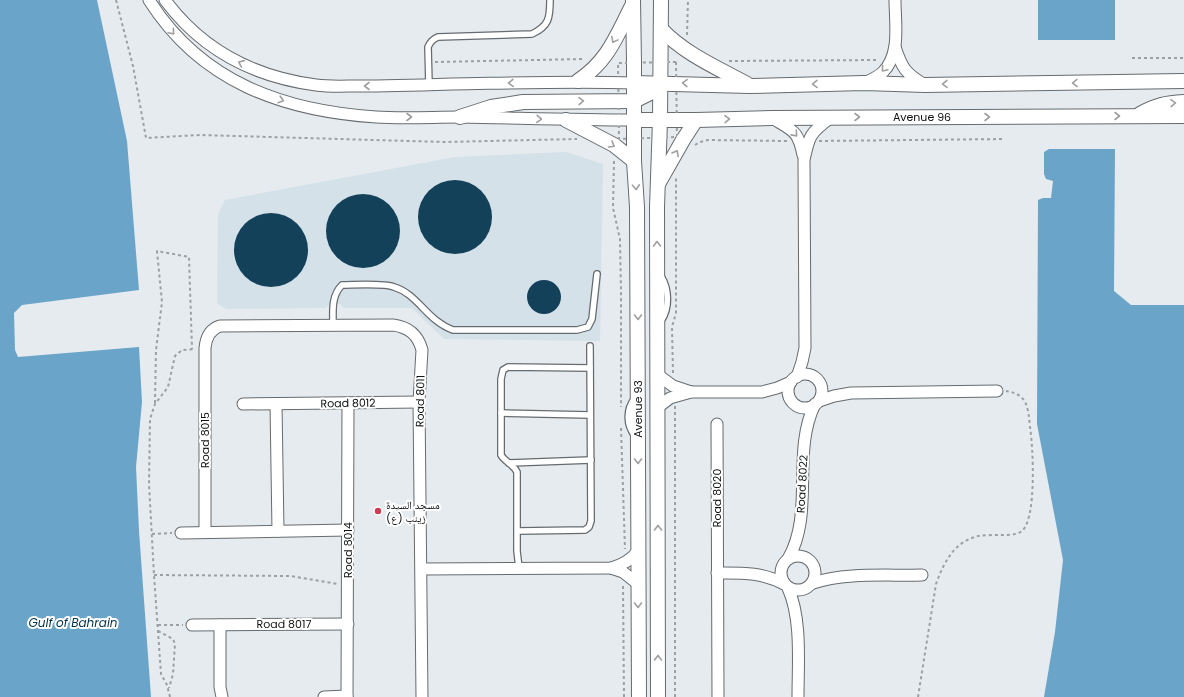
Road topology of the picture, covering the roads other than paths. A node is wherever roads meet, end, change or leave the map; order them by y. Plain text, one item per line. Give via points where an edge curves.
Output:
1 (149, 0) edge
2 (165, 0) edge
3 (550, 0) edge
4 (661, 0) edge
5 (895, 0) edge
6 (633, 3) edge
7 (661, 29) junction
8 (895, 47) junction
9 (578, 81) junction
10 (1184, 81) edge
11 (660, 82) junction
12 (634, 83) junction
13 (864, 83) junction
14 (429, 85) junction
15 (924, 85) junction
16 (750, 86) junction
17 (634, 100) junction
18 (1184, 102) edge
19 (1136, 116) junction
20 (1184, 116) edge
21 (460, 117) junction
22 (772, 118) junction
23 (830, 118) junction
24 (566, 120) junction
25 (634, 120) junction
26 (660, 120) junction
27 (696, 120) junction
28 (804, 141) junction
29 (634, 161) junction
30 (657, 186) junction
31 (597, 274) dead end
32 (332, 325) junction
33 (590, 346) dead end
34 (205, 348) joint
35 (805, 348) junction
36 (590, 368) junction
37 (658, 375) junction
38 (794, 379) junction
39 (816, 379) junction
40 (997, 390) road end
41 (674, 391) junction
42 (762, 392) junction
43 (851, 393) junction
44 (348, 402) junction
45 (419, 402) junction
46 (794, 403) junction
47 (817, 403) junction
48 (243, 404) dead end
49 (276, 404) junction
50 (657, 408) junction
51 (501, 414) junction
52 (590, 415) junction
53 (717, 424) dead end
54 (804, 443) junction
55 (591, 460) junction
56 (508, 463) junction
57 (800, 526) junction
58 (348, 530) junction
59 (278, 531) junction
60 (518, 531) junction
61 (205, 532) junction
62 (181, 533) road end
63 (638, 551) junction
64 (785, 562) junction
65 (811, 563) junction
66 (520, 568) junction
67 (624, 568) junction
68 (422, 569) junction
69 (717, 573) junction
70 (755, 574) junction
71 (922, 575) dead end
72 (848, 576) junction
73 (638, 584) junction
74 (811, 585) junction
75 (786, 586) junction
76 (797, 623) junction
77 (348, 624) junction
78 (192, 625) road end
79 (220, 625) junction
80 (222, 697) edge
81 (324, 697) edge
82 (347, 697) edge
83 (422, 697) edge
84 (639, 697) edge
85 (658, 697) edge
86 (718, 697) edge
87 (798, 697) edge

1 -> 21 street via 170,30 210,66 246,87 278,100 306,107 377,117
14 -> 2 street via 317,85 257,71 211,46 179,18
3 - 14 lane via 550,15 546,24 532,34 433,39 428,47
4 - 7 street, Avenue 93
5 - 8 street
6 -> 9 street via 608,53
6 - 12 street, Avenue 93
7 - 11 street, Avenue 93
7 - 16 street via 687,51
8 -> 13 street via 884,71
8 - 15 street via 902,66
9 - 12 street
9 -> 14 street
10 -> 15 street
11 - 12 street
16 -> 11 street
11 - 17 street via 650,92
11 - 26 street, Avenue 93
12 - 17 street, Avenue 93
13 - 15 street
13 -> 16 street
21 -> 17 street via 491,107 523,102
17 - 25 street, Avenue 93
19 -> 18 street via 1158,105
19 - 20 street, Avenue 96
23 -> 19 street, Avenue 96
21 -> 24 street
22 - 23 street, Avenue 96
27 -> 22 street, Avenue 96
22 -> 28 street
23 - 28 street
24 - 25 street
24 -> 29 street via 614,145
25 - 26 street, Avenue 96
25 - 29 street, Avenue 93
26 - 27 street, Avenue 96
26 - 30 street, Avenue 93
30 -> 27 street
28 - 35 street
29 -> 63 street, Avenue 93 via 637,207
37 -> 30 street, Avenue 93
31 - 32 lane via 592,319 588,327 577,330 453,330 438,323 409,294 393,286 342,285 333,303
32 - 34 street, Road 8011 via 220,326 209,333
32 - 45 street, Road 8011 via 398,326 416,335 422,350
33 - 36 lane
34 - 61 street, Road 8015
35 - 38 street
35 - 39 street
36 - 51 lane via 508,367 503,370 501,379
36 - 52 lane
37 - 41 street
37 - 50 street, Avenue 93
38 - 39 street via 803,374
38 - 42 street
38 - 46 street via 789,392
39 - 43 street via 829,387
39 - 47 street via 821,384 822,393
40 - 43 street
41 - 42 street
41 - 50 street
42 - 46 street
43 - 47 street
44 - 45 street, Road 8012
44 - 49 street, Road 8012
44 - 58 street, Road 8014
45 - 68 street, Road 8011
46 - 47 street via 805,408
46 - 54 street, Road 8022 via 802,422
47 - 54 street, Road 8022 via 808,422
48 - 49 street, Road 8012
49 - 59 street
85 -> 50 street, Avenue 93
51 - 52 lane
51 - 56 lane via 501,455
52 - 55 lane
53 - 69 street, Road 8020
54 - 57 street, Road 8022
55 - 56 lane
55 - 60 lane via 589,527 585,530
56 - 60 lane via 514,466 517,472
57 - 64 street, Road 8022 via 795,544
57 - 65 street, Road 8022 via 804,548
58 - 59 street
58 - 77 street, Road 8014
59 - 61 street
60 - 66 lane via 517,551
61 - 62 street
63 - 67 street
63 - 73 street, Avenue 93
64 - 65 street via 798,556
64 - 70 street
64 - 75 street via 781,575
65 - 72 street
65 - 74 street via 815,578
66 - 67 street
66 - 68 street
67 - 73 street
68 - 83 street, Road 8011
69 - 70 street
69 - 86 street, Road 8020
70 - 75 street via 774,579
71 - 72 street
72 - 74 street via 826,579
73 -> 84 street, Avenue 93
74 - 75 street via 799,590
74 - 76 street via 801,603
75 - 76 street via 793,599
76 - 87 street
77 - 79 street, Road 8017
77 - 82 street, Road 8014
78 - 79 street, Road 8017
79 - 80 street
81 - 82 street

